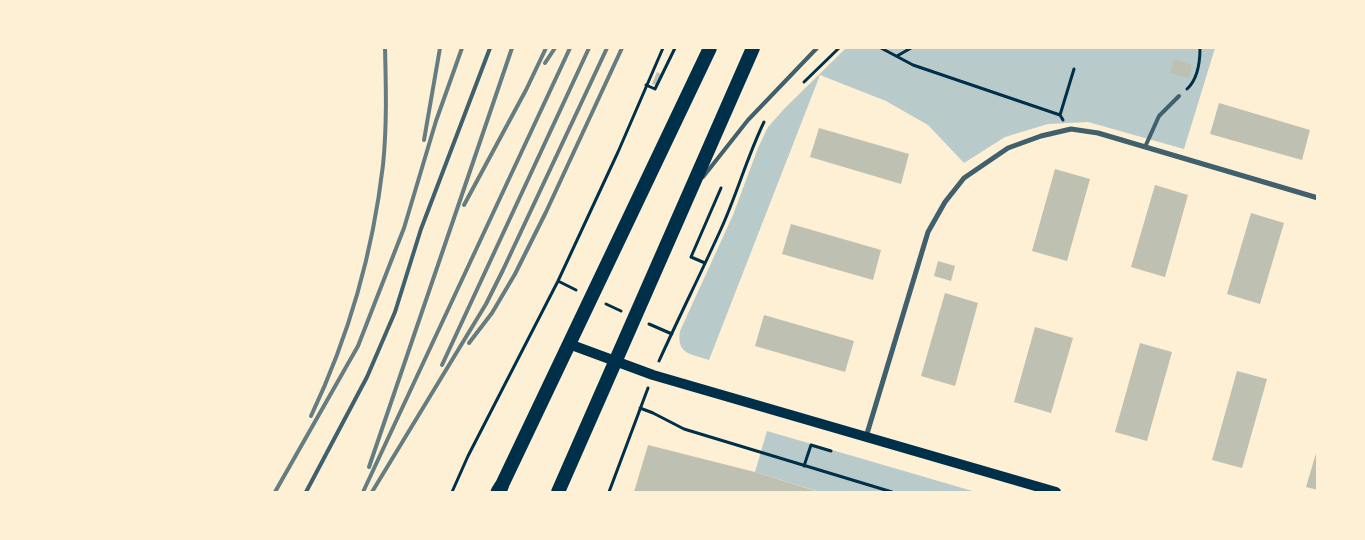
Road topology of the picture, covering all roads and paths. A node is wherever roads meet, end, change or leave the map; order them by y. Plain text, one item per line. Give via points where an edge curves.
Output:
1 (490, 48) edge
2 (663, 48) edge
3 (675, 48) edge
4 (710, 48) edge
5 (752, 48) edge
6 (817, 48) edge
7 (881, 48) edge
8 (911, 48) edge
9 (1200, 48) edge
10 (896, 56) junction
11 (1074, 70) dead end
12 (646, 85) junction
13 (1179, 96) joint
14 (1060, 115) junction
15 (764, 123) dead end
16 (1070, 129) junction
17 (1146, 147) junction
18 (722, 188) dead end
19 (1318, 198) edge
20 (685, 199) junction
21 (705, 263) junction
22 (558, 281) junction
23 (591, 297) junction
24 (634, 318) junction
25 (672, 334) junction
26 (569, 344) junction
27 (615, 362) junction
28 (653, 375) junction
29 (640, 408) junction
30 (866, 438) junction
31 (831, 451) dead end
32 (804, 466) junction
33 (500, 490) edge
34 (306, 492) edge
35 (452, 492) edge
36 (558, 492) edge
37 (609, 492) edge
38 (892, 492) edge
39 (1056, 492) edge

1 - 34 lane via 421,229 395,312 367,377
2 - 12 path
3 - 12 path via 655,89
4 - 23 highway
5 - 20 highway
6 - 20 lane via 748,120
7 - 10 path
8 - 10 path
9 - 13 path via 1198,70 1192,85
10 - 14 path via 913,65
11 - 14 path
12 - 22 path
13 - 17 lane via 1159,116
14 - 16 path
15 - 21 path
16 - 17 street via 1098,133
16 - 30 street via 1008,148 964,178 944,202 928,232
17 - 19 street
18 - 21 path via 691,257
20 - 24 highway
21 - 25 path
22 - 23 path
22 - 35 path
23 - 24 path
23 - 26 highway
24 - 25 path
24 - 27 highway
25 - 28 path
26 - 27 main road
26 - 33 highway
27 - 28 main road
27 - 36 highway
28 - 29 path
28 - 30 main road
29 - 32 path via 684,429
29 - 37 path
30 - 39 main road
31 - 32 path via 811,445
32 - 38 path

